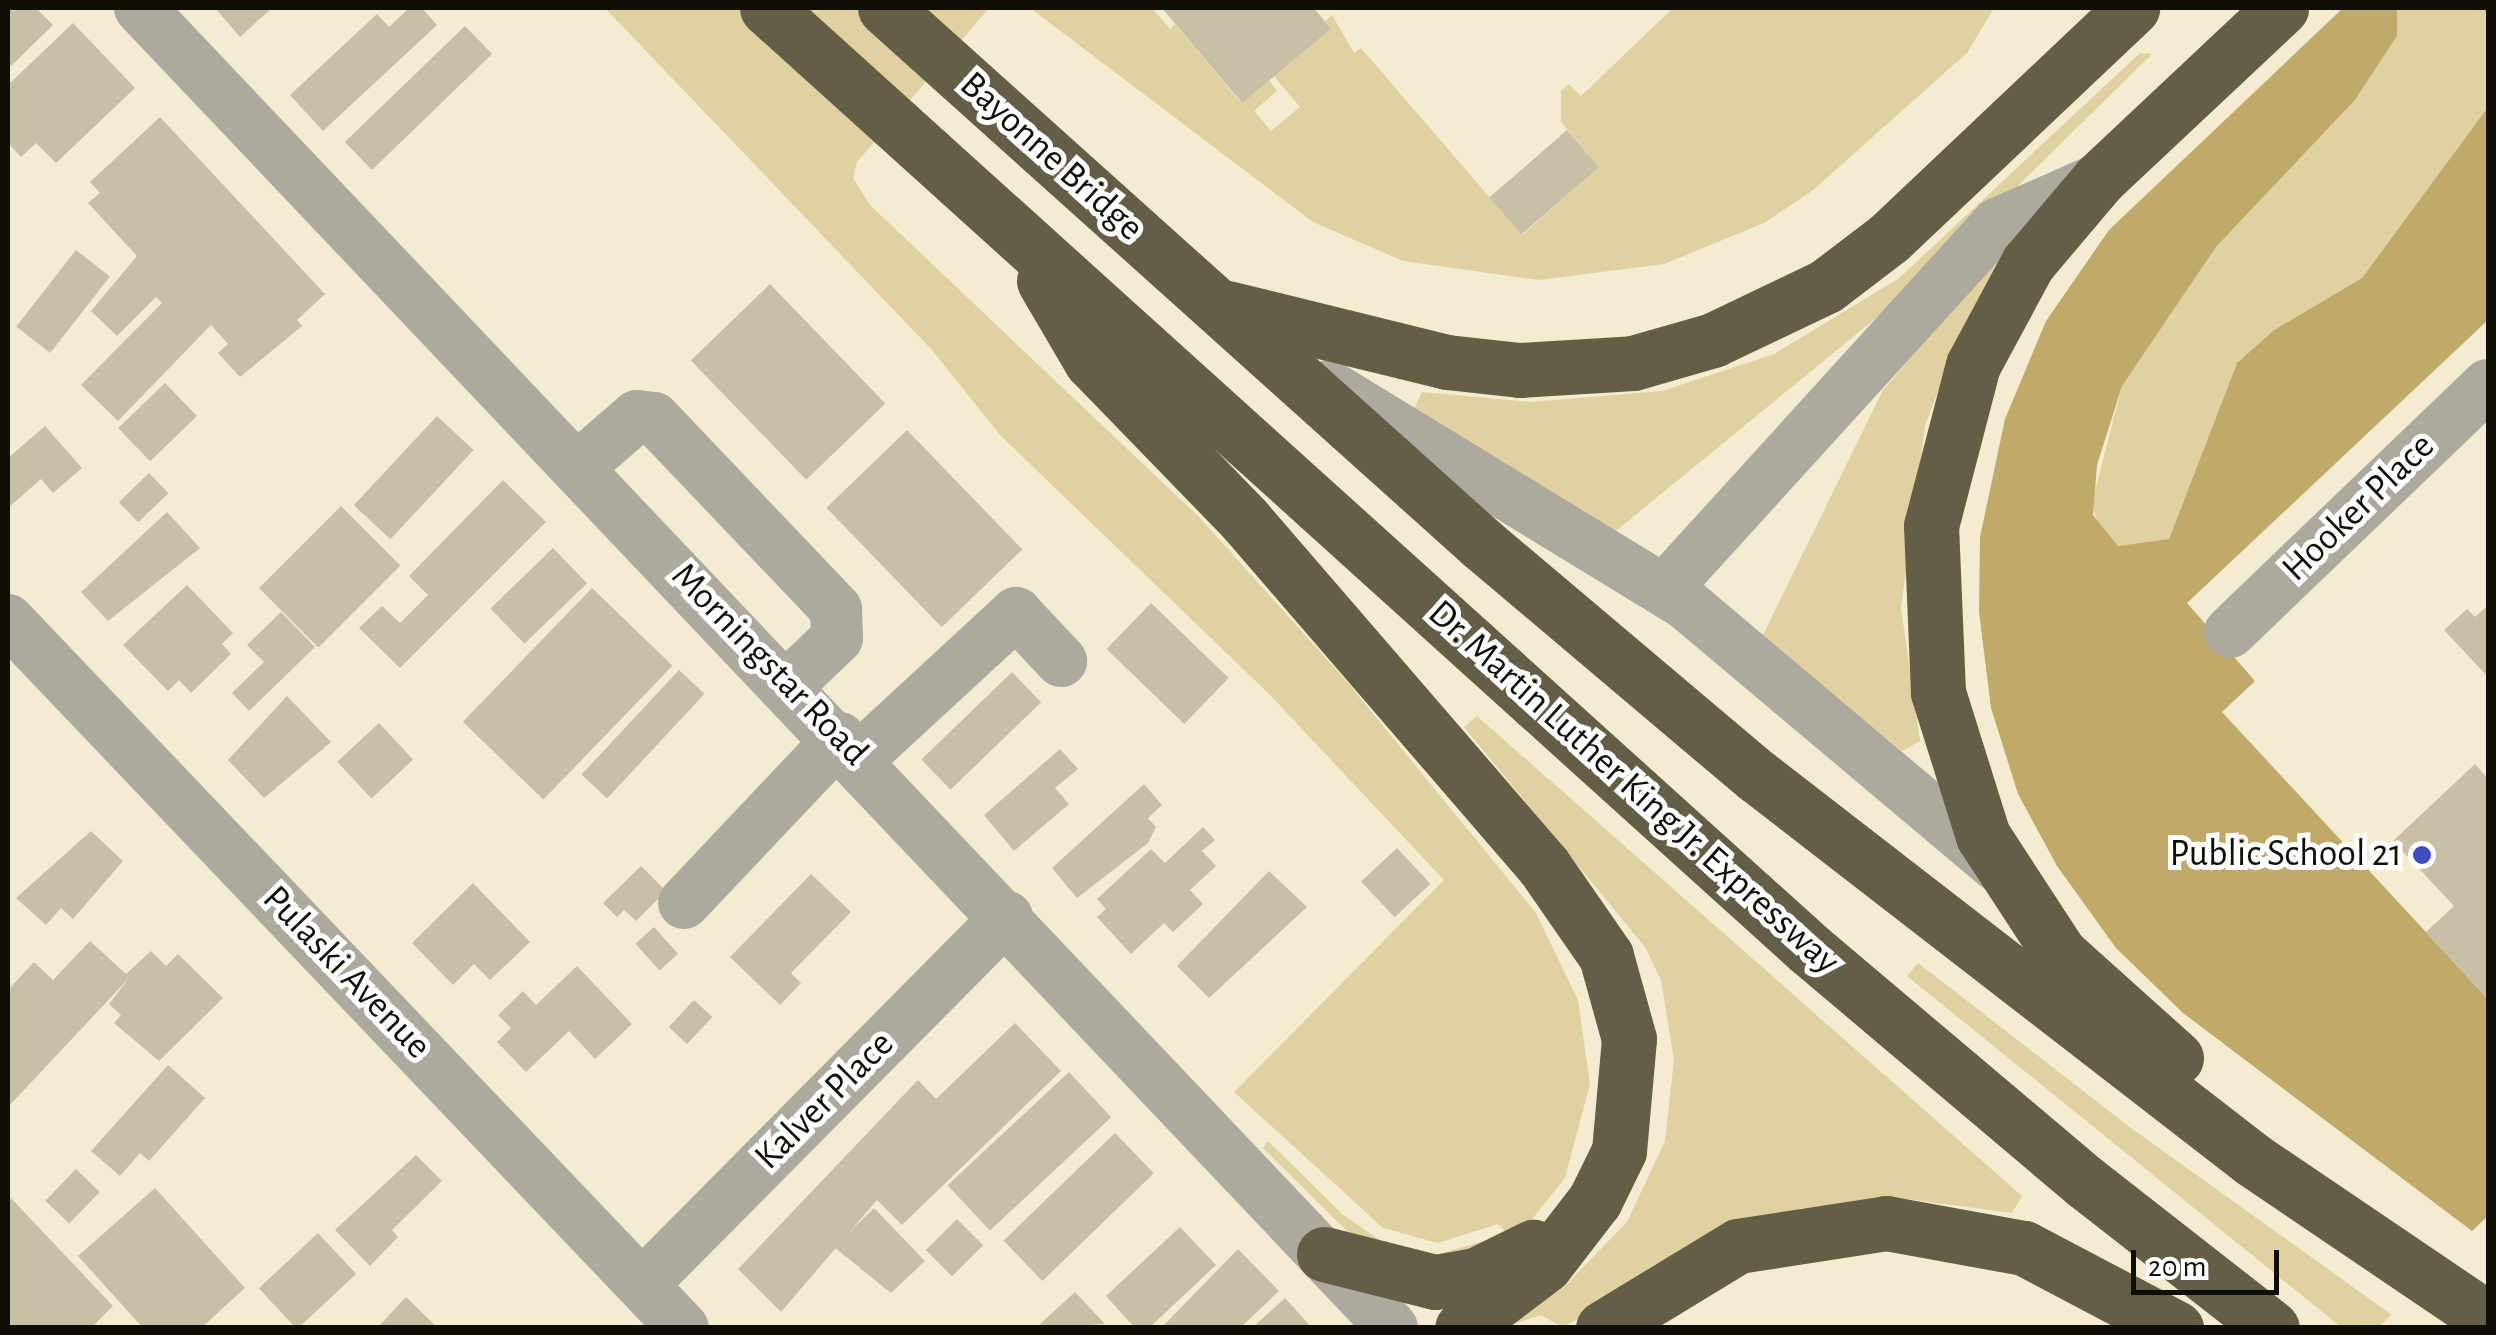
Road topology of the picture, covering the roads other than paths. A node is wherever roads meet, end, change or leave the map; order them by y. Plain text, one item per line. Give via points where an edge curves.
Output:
1 (140, 8) edge
2 (767, 8) edge
3 (884, 8) edge
4 (2132, 8) edge
5 (2282, 8) edge
6 (2099, 179) junction
7 (1012, 226) junction
8 (1217, 306) junction
9 (1264, 345) junction
10 (2488, 385) edge
11 (578, 468) junction
12 (1664, 590) junction
13 (8, 620) edge
14 (2230, 632) dead end
15 (1060, 661) dead end
16 (789, 684) junction
17 (849, 748) junction
18 (2000, 868) junction
19 (684, 903) dead end
20 (1007, 917) junction
21 (2253, 1160) junction
22 (1596, 1200) junction
23 (1324, 1254) junction
24 (643, 1284) junction
25 (1642, 1311) edge
26 (2488, 1319) edge
27 (683, 1328) edge
28 (1392, 1328) edge
29 (1462, 1328) edge
30 (1603, 1328) edge
31 (2176, 1328) edge
32 (2272, 1328) edge

1 - 11 street, Morningstar Road
2 - 7 highway, Bayonne Bridge
3 - 8 highway, Bayonne Bridge
4 - 8 highway via 1859,262 1791,306 1687,349 1596,368 1484,367
5 - 6 highway
6 - 12 street via 1997,224
6 - 18 highway via 2028,263 1990,327 1947,444 1931,526 1929,609 1946,730
7 - 22 highway via 1091,361 1245,520 1593,932 1624,1009 1631,1069 1626,1126
7 - 32 highway, Dr. Martin Luther King Jr. Expressway via 1808,948 2085,1182
8 - 9 highway
9 - 12 street
9 - 21 highway via 1482,544 1742,764
10 - 14 street, Hooker Place
11 - 16 street, Morningstar Road
11 - 16 street via 637,416 654,418 836,609 838,638
12 - 18 street
13 - 24 street, Pulaski Avenue
15 - 17 street via 1016,613
16 - 17 street, Morningstar Road
17 - 19 street
17 - 20 street, Morningstar Road
18 - 21 highway via 2060,954 2182,1064
20 - 23 street, Morningstar Road
20 - 24 street, Kalver Place
21 - 26 highway
22 - 23 highway via 1522,1254 1456,1280 1392,1277
22 - 29 highway via 1545,1265
23 - 28 street, Morningstar Road
24 - 27 street, Pulaski Avenue
25 - 30 highway
25 - 31 highway via 1738,1246 1886,1223 2024,1248

